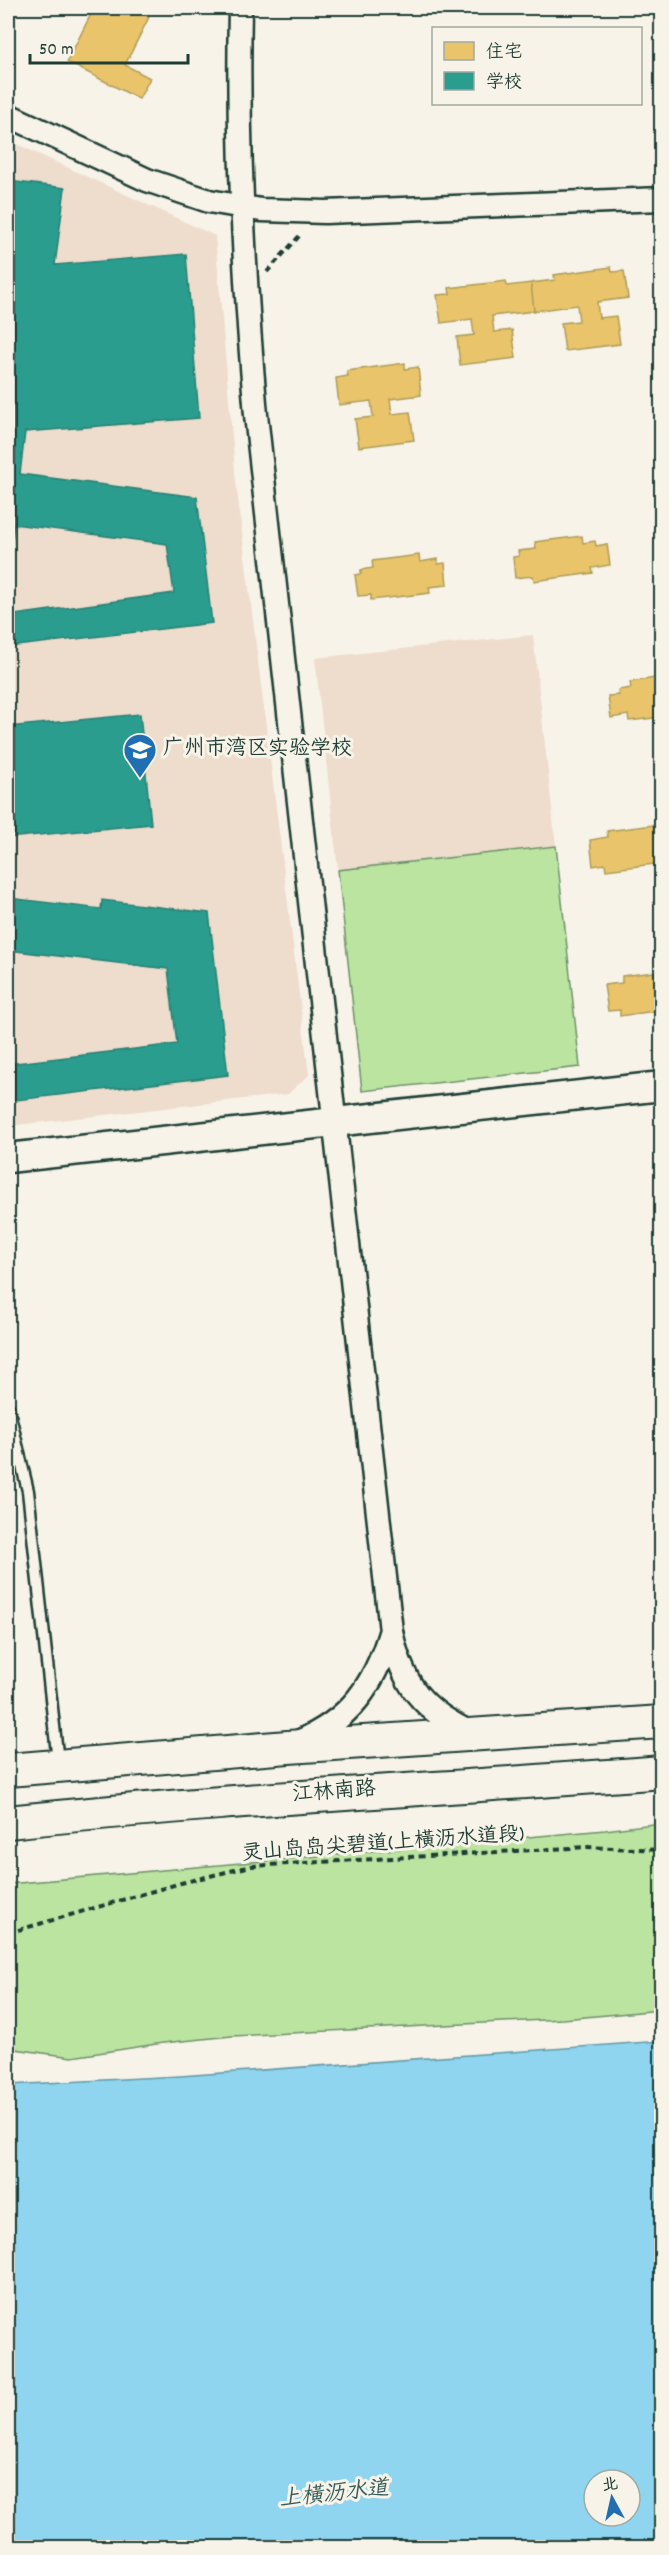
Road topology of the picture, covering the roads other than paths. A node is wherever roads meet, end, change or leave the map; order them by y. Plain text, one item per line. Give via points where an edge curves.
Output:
1 (240, 8) edge
2 (8, 115) edge
3 (662, 199) edge
4 (242, 207) junction
5 (662, 1086) edge
6 (335, 1122) junction
7 (8, 1158) edge
8 (8, 1407) edge
9 (391, 1631) junction
10 (662, 1722) edge
11 (473, 1734) junction
12 (288, 1747) junction
13 (59, 1766) junction
14 (8, 1770) edge
15 (662, 1772) edge
16 (8, 1822) edge

1 - 4 street
2 - 4 street via 147,180 209,201
3 - 4 street via 325,212
4 - 6 street via 256,415
5 - 6 street
6 - 7 street
6 - 9 street
8 - 13 lane via 28,1491
9 - 11 street via 396,1658 425,1705 447,1722
9 - 12 street via 366,1690 344,1715
10 - 11 main road
11 - 12 main road
12 - 13 main road
13 - 14 main road
15 - 16 main road, 江林南路 via 280,1797

